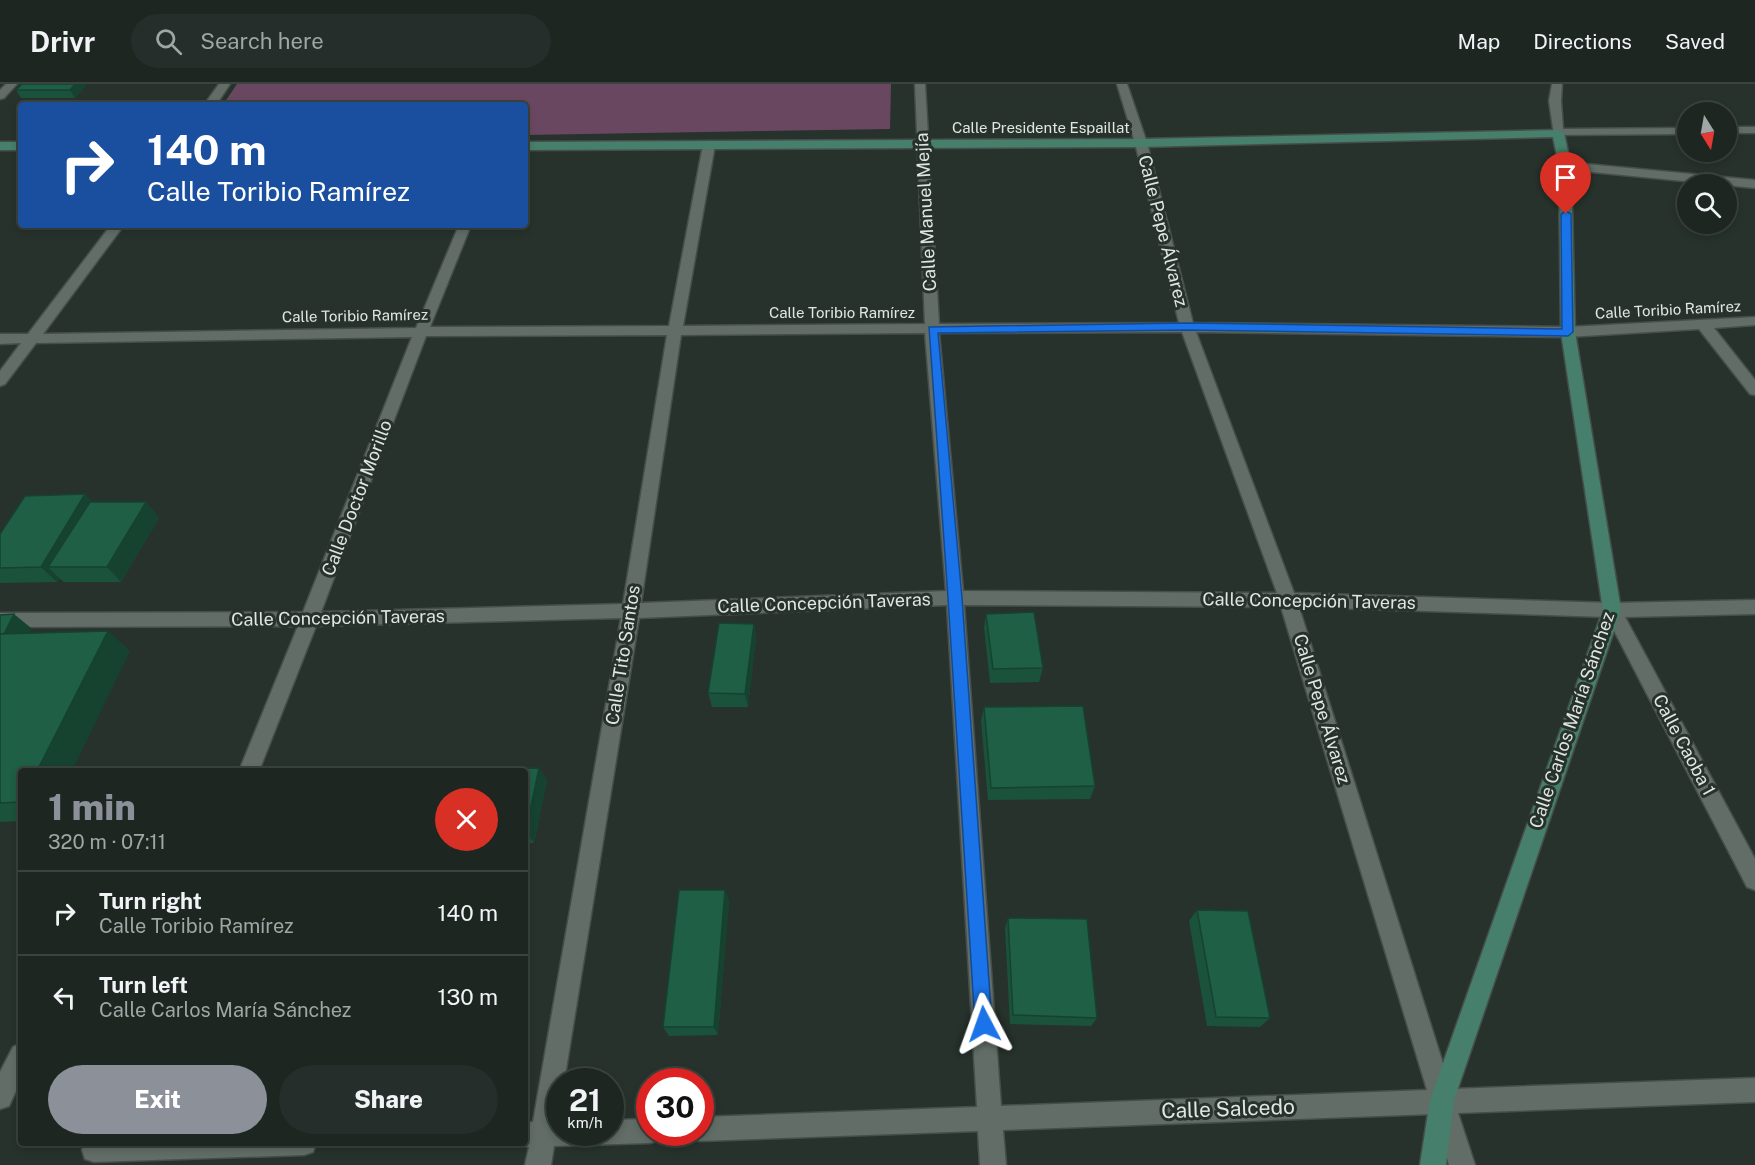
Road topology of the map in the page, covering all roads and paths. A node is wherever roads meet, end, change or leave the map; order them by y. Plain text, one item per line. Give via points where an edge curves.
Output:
1 (12, 84) edge
2 (225, 84) edge
3 (920, 84) edge
4 (1122, 84) edge
5 (1557, 84) edge
6 (0, 96) edge
7 (212, 102) edge
8 (1737, 130) edge
9 (1755, 130) edge
10 (1677, 131) edge
11 (1558, 133) junction
12 (1141, 143) junction
13 (922, 144) junction
14 (710, 145) junction
15 (0, 146) edge
16 (18, 146) edge
17 (528, 146) edge
18 (1565, 166) junction
19 (1755, 184) edge
20 (116, 228) edge
21 (464, 228) edge
22 (1755, 321) edge
23 (1703, 324) junction
24 (1187, 327) junction
25 (932, 329) junction
26 (675, 330) junction
27 (420, 332) junction
28 (1568, 332) junction
29 (0, 339) edge
30 (31, 339) junction
31 (0, 381) edge
32 (1755, 390) edge
33 (955, 598) junction
34 (1288, 600) junction
35 (1755, 607) edge
36 (1612, 610) junction
37 (631, 611) junction
38 (311, 619) junction
39 (0, 620) edge
40 (250, 768) edge
41 (1755, 880) edge
42 (18, 1061) edge
43 (1755, 1090) edge
44 (0, 1097) edge
45 (1442, 1100) junction
46 (990, 1118) junction
47 (714, 1128) edge
48 (534, 1135) edge
49 (241, 1146) edge
50 (93, 1153) edge
51 (538, 1165) edge
52 (993, 1165) edge
53 (1433, 1165) edge
54 (1462, 1165) edge

1 - 6 street
2 - 7 street
3 - 13 street, Calle Manuel Mejía
4 - 12 street, Calle Pepe Álvarez
5 - 11 street, Calle Carlos María Sánchez
8 - 9 street
10 - 11 street
11 - 12 street, Calle Presidente Espaillat
11 - 18 street, Calle Carlos María Sánchez
12 - 13 street, Calle Presidente Espaillat
12 - 24 street, Calle Pepe Álvarez
13 - 14 street, Calle Presidente Espaillat
13 - 25 street, Calle Manuel Mejía
14 - 17 street, Calle Presidente Espaillat
14 - 26 street, Calle Tito Santos
15 - 16 street
18 - 19 street
18 - 28 street, Calle Carlos María Sánchez
20 - 30 street
21 - 27 street, Calle Doctor Morillo
22 - 23 street, Calle Toribio Ramírez
23 - 28 street, Calle Toribio Ramírez
23 - 32 street
24 - 25 street, Calle Toribio Ramírez
24 - 28 street, Calle Toribio Ramírez
24 - 34 street, Calle Pepe Álvarez
25 - 26 street, Calle Toribio Ramírez
25 - 33 street, Calle Manuel Mejía
26 - 27 street, Calle Toribio Ramírez
26 - 37 street, Calle Tito Santos
27 - 30 street, Calle Toribio Ramírez
27 - 38 street, Calle Doctor Morillo
28 - 36 street, Calle Carlos María Sánchez
29 - 30 street, Calle Toribio Ramírez
30 - 31 street
33 - 34 street, Calle Concepción Taveras
33 - 37 street, Calle Concepción Taveras
33 - 46 street, Calle Manuel Mejía
34 - 36 street, Calle Concepción Taveras
34 - 45 street, Calle Pepe Álvarez
35 - 36 street, Calle Concepción Taveras
36 - 41 street, Calle Caoba 1
36 - 45 street, Calle Carlos María Sánchez
37 - 38 street, Calle Concepción Taveras
37 - 48 street, Calle Tito Santos
38 - 39 street, Calle Concepción Taveras
38 - 40 street, Calle Doctor Morillo
42 - 44 street
43 - 45 street, Calle Salcedo
45 - 46 street, Calle Salcedo
45 - 53 street, Calle Carlos María Sánchez
45 - 54 street, Calle Pepe Álvarez
46 - 47 street, Calle Salcedo
46 - 52 street, Calle Manuel Mejía
48 - 51 street, Calle Tito Santos
49 - 50 street

